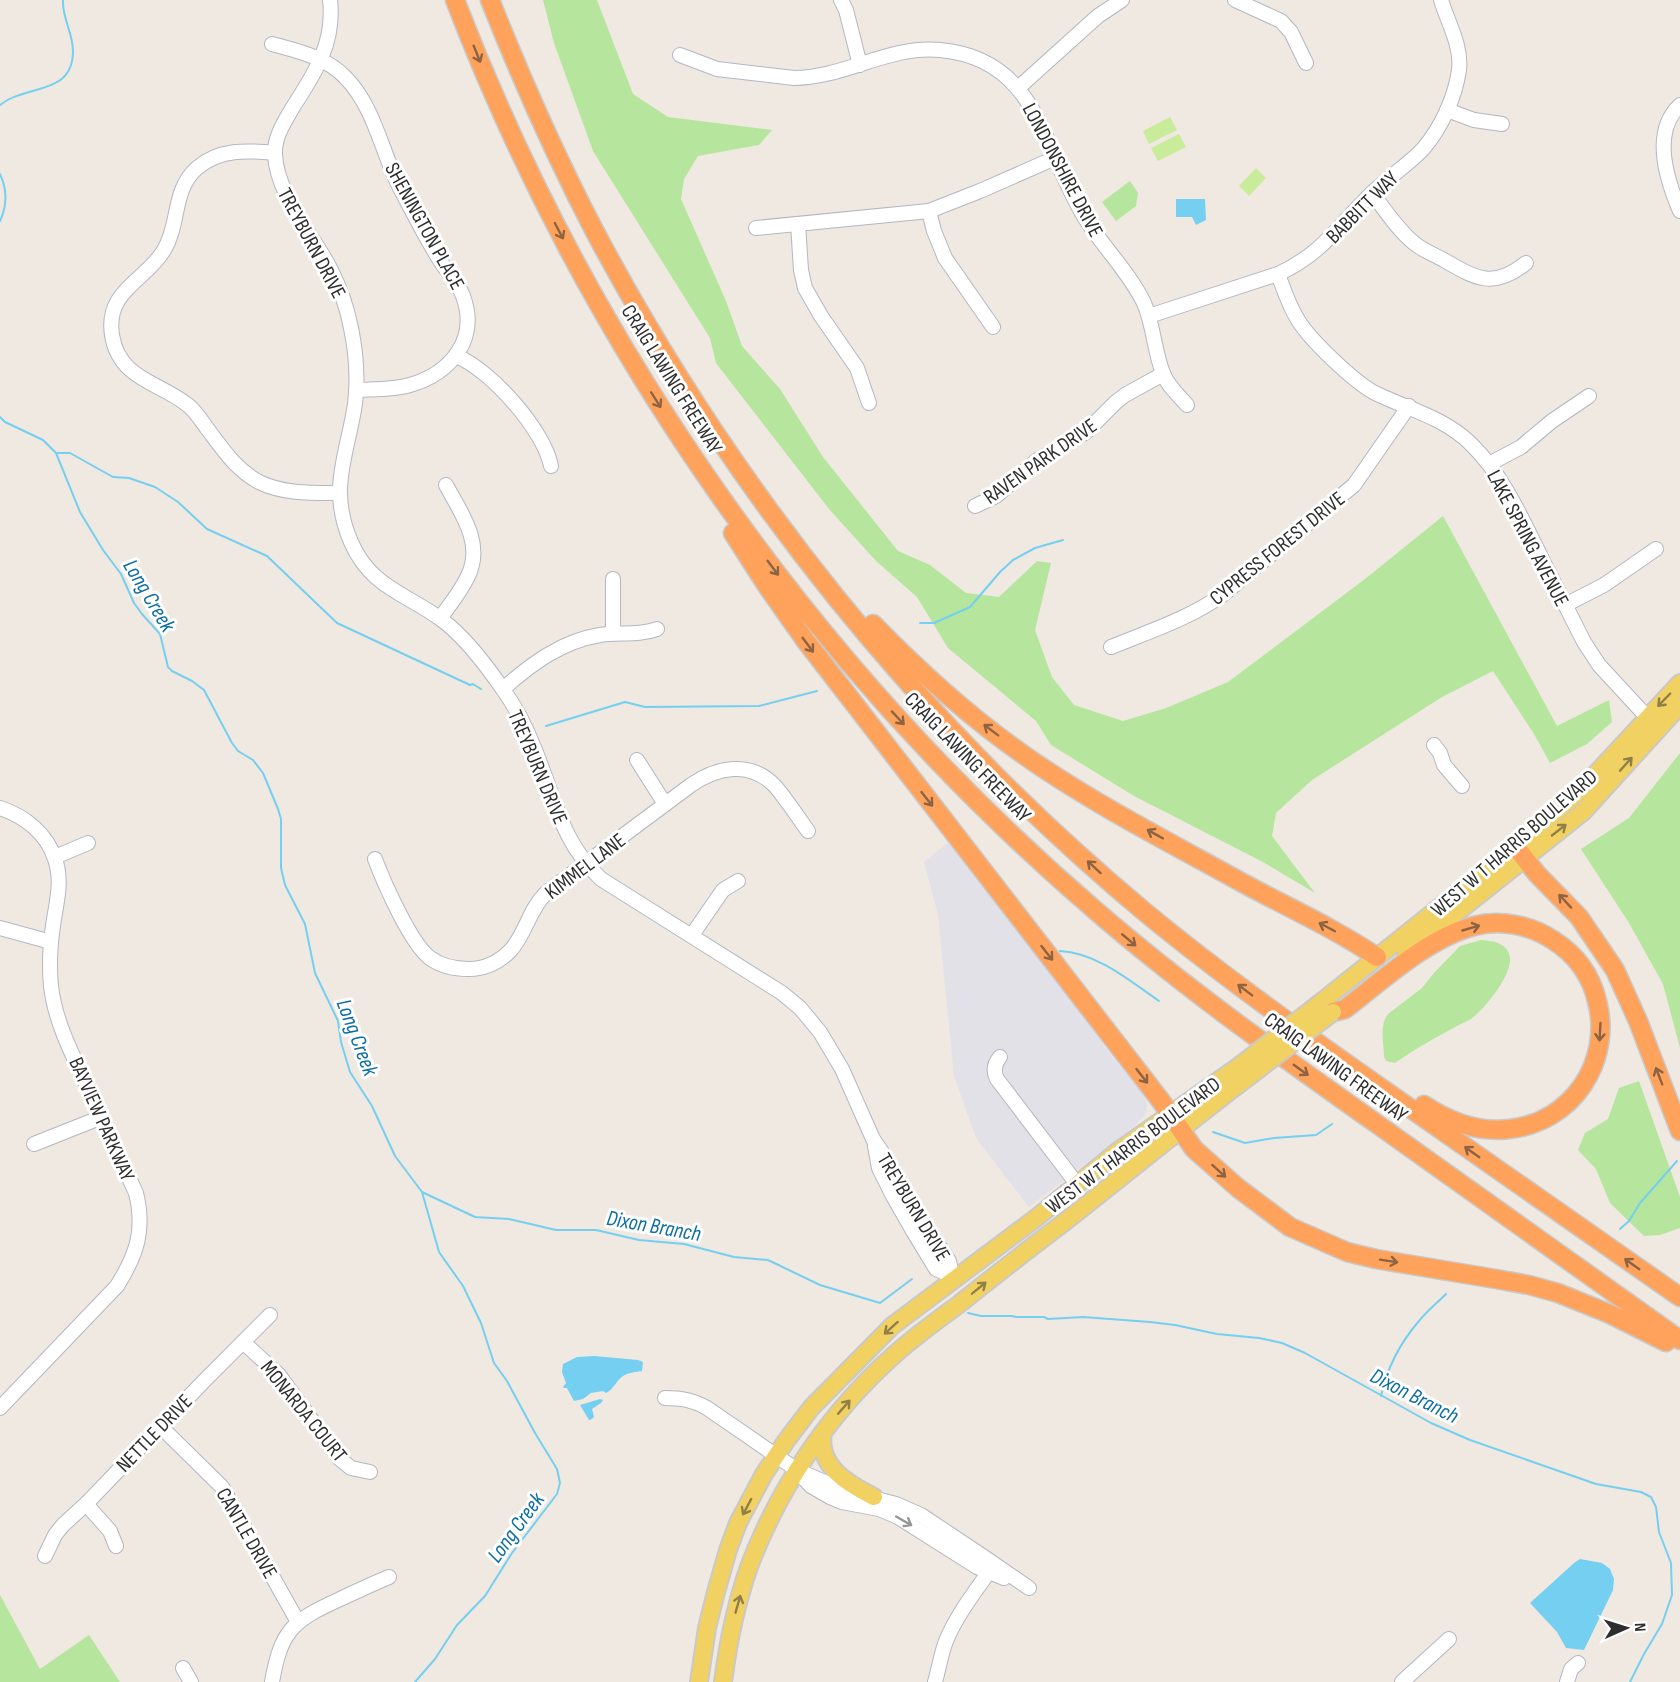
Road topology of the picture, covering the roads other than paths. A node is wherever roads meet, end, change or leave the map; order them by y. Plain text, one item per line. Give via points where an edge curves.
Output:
1 (330, 0) edge
2 (455, 0) edge
3 (489, 0) edge
4 (841, 0) edge
5 (1122, 0) edge
6 (1235, 0) edge
7 (1441, 0) edge
8 (272, 44) dead end
9 (680, 55) dead end
10 (322, 60) junction
11 (1306, 63) dead end
12 (860, 65) junction
13 (1018, 88) junction
14 (1680, 105) edge
15 (1446, 110) junction
16 (1502, 124) dead end
17 (274, 153) junction
18 (1055, 158) junction
19 (1372, 193) junction
20 (929, 211) junction
21 (1680, 211) edge
22 (798, 224) junction
23 (756, 228) dead end
24 (1527, 263) dead end
25 (1278, 274) junction
26 (1149, 316) junction
27 (993, 327) dead end
28 (456, 356) junction
29 (1163, 374) junction
30 (356, 390) junction
31 (1589, 396) dead end
32 (869, 403) dead end
33 (1187, 405) dead end
34 (1409, 406) junction
35 (690, 452) junction
36 (1489, 464) junction
37 (551, 466) dead end
38 (446, 486) dead end
39 (339, 493) junction
40 (975, 506) dead end
41 (779, 523) junction
42 (1656, 549) dead end
43 (613, 579) dead end
44 (1565, 605) junction
45 (440, 618) junction
46 (657, 630) dead end
47 (613, 633) junction
48 (1111, 647) dead end
49 (1680, 683) edge
50 (503, 689) junction
51 (1680, 705) edge
52 (1654, 722) junction
53 (1437, 749) dead end
54 (637, 760) dead end
55 (1462, 786) dead end
56 (665, 804) junction
57 (0, 808) edge
58 (808, 831) dead end
59 (88, 843) dead end
60 (1520, 852) junction
61 (55, 857) junction
62 (375, 859) dead end
63 (587, 864) junction
64 (738, 881) dead end
65 (0, 928) edge
66 (692, 935) junction
67 (51, 942) junction
68 (1377, 957) junction
69 (1327, 1007) junction
70 (1000, 1057) dead end
71 (1379, 1086) junction
72 (102, 1117) junction
73 (1175, 1121) junction
74 (1680, 1131) edge
75 (34, 1144) dead end
76 (1077, 1184) junction
77 (953, 1278) junction
78 (1680, 1297) edge
79 (270, 1315) dead end
80 (1680, 1340) edge
81 (243, 1342) junction
82 (1680, 1349) edge
83 (901, 1350) junction
84 (665, 1398) dead end
85 (0, 1408) edge
86 (161, 1427) junction
87 (823, 1433) junction
88 (776, 1456) junction
89 (797, 1470) junction
90 (370, 1472) dead end
91 (874, 1497) junction
92 (86, 1504) junction
93 (116, 1546) dead end
94 (45, 1556) dead end
95 (991, 1568) junction
96 (389, 1577) dead end
97 (298, 1622) junction
98 (1449, 1639) dead end
99 (1578, 1663) dead end
100 (183, 1668) dead end
101 (191, 1682) edge
102 (272, 1682) edge
103 (699, 1682) edge
104 (723, 1682) edge
105 (935, 1682) edge
106 (1402, 1682) edge
107 (1567, 1682) edge

1 - 10 street via 330,24
2 -> 35 highway, CRAIG LAWING FREEWAY via 551,216 609,323
3 - 41 highway, CRAIG LAWING FREEWAY via 547,135 623,282 701,412
4 - 12 street
5 - 13 street via 1098,16
6 - 11 street via 1281,21
7 - 15 street, BABBITT WAY via 1459,61
8 - 10 street, SHENINGTON PLACE
9 - 12 street, LONDONSHIRE DRIVE via 717,69 794,78
10 - 17 street via 285,121
10 - 28 street, SHENINGTON PLACE via 346,77 358,93 404,195 462,292 467,332
12 - 13 street, LONDONSHIRE DRIVE via 913,51 955,52 997,69
13 - 18 street, LONDONSHIRE DRIVE via 1033,108
14 - 21 street via 1667,126 1664,148 1667,177
15 - 16 street
15 - 19 street, BABBITT WAY via 1422,149
17 - 30 street, TREYBURN DRIVE via 283,190 328,266 345,304 354,342
17 - 39 street via 221,154 190,175 180,192 170,240 158,260 120,297 112,318 112,335 118,355 129,370 189,406 223,452 243,471 278,489
18 - 20 street
18 - 26 street, LONDONSHIRE DRIVE via 1084,217 1139,294
19 - 24 street via 1414,244 1474,276 1502,278
19 - 25 street, BABBITT WAY via 1317,251
20 - 22 street
20 - 27 street via 945,258
22 - 23 street
22 - 32 street via 805,288 857,368
25 - 26 street, BABBITT WAY
25 - 34 street, LAKE SPRING AVENUE via 1297,319 1316,343 1375,393
26 - 29 street, LONDONSHIRE DRIVE
28 - 30 street, SHENINGTON PLACE via 434,374 410,385
28 - 37 street via 479,370 515,405 544,445
29 - 33 street, LONDONSHIRE DRIVE
29 - 40 street, RAVEN PARK DRIVE via 1125,395 1086,432 1036,461 996,495
30 - 39 street, TREYBURN DRIVE
31 - 36 street via 1521,447
34 - 36 street, LAKE SPRING AVENUE via 1459,434
34 - 48 street, CYPRESS FOREST DRIVE via 1348,492 1225,593 1185,617
35 -> 73 highway via 722,516 805,640
35 -> 80 highway, CRAIG LAWING FREEWAY via 794,596 895,715 1011,834 1092,908 1217,1010
36 - 44 street, LAKE SPRING AVENUE via 1511,496
38 - 45 street via 470,531 474,550 467,578
39 - 45 street, TREYBURN DRIVE via 345,527 364,564 393,591
68 -> 41 highway via 1095,801 1023,754 928,679
71 -> 41 highway, CRAIG LAWING FREEWAY via 1202,957 1060,837 931,707 847,611
42 - 44 street via 1604,585
43 - 47 street
44 - 52 street, LAKE SPRING AVENUE via 1592,654
45 - 50 street, TREYBURN DRIVE via 468,645
46 - 47 street
47 - 50 street via 560,647
49 -> 52 main road, WEST W T HARRIS BOULEVARD
50 - 63 street, TREYBURN DRIVE via 536,750 560,820
51 - 52 main road, WEST W T HARRIS BOULEVARD
52 - 60 main road, WEST W T HARRIS BOULEVARD via 1583,812
53 - 55 street via 1444,765
54 - 56 street
56 - 58 street, KIMMEL LANE via 708,774 745,770 775,786
56 - 63 street, KIMMEL LANE
57 - 61 street, BAYVIEW PARKWAY via 32,825
59 - 61 street
60 - 68 main road, WEST W T HARRIS BOULEVARD
60 - 69 main road, WEST W T HARRIS BOULEVARD
74 -> 60 highway via 1615,970 1580,917
61 - 67 street, BAYVIEW PARKWAY via 59,891
62 - 63 street, KIMMEL LANE via 421,949 442,965 464,969 488,966 509,952 539,900
63 - 66 street, TREYBURN DRIVE via 601,879
64 - 66 street via 723,890
65 - 67 street
66 - 77 street, TREYBURN DRIVE via 782,993 820,1032 842,1069 873,1138 879,1168 893,1196 936,1269
67 - 72 street, BAYVIEW PARKWAY via 51,987 56,1011
68 - 69 main road, WEST W T HARRIS BOULEVARD
69 -> 71 highway via 1345,1009 1432,945 1461,930 1487,924 1520,926 1550,938 1571,954 1590,981 1601,1022 1593,1067 1575,1096 1536,1124 1508,1130 1475,1128 1438,1114 1398,1088
69 - 73 main road, WEST W T HARRIS BOULEVARD, bridge
70 - 76 street via 994,1069 997,1079
78 -> 71 highway, CRAIG LAWING FREEWAY
72 - 75 street
72 - 85 street, BAYVIEW PARKWAY via 137,1198 140,1228 135,1253 117,1286
73 - 76 main road, WEST W T HARRIS BOULEVARD via 1118,1151
73 -> 82 highway via 1194,1149 1290,1227 1347,1252 1558,1293
83 -> 73 main road, WEST W T HARRIS BOULEVARD via 1088,1204
76 - 77 main road, WEST W T HARRIS BOULEVARD
77 - 83 main road via 953,1290 948,1297 917,1320
77 -> 88 main road, WEST W T HARRIS BOULEVARD via 892,1326 812,1408
79 - 81 street, NETTLE DRIVE
81 - 86 street, NETTLE DRIVE
81 - 90 street, MONARDA COURT via 279,1376 340,1459 351,1468
87 -> 83 main road, WEST W T HARRIS BOULEVARD
84 - 88 street via 696,1402
86 - 92 street, NETTLE DRIVE
86 - 97 street, CANTLE DRIVE via 222,1487
87 - 89 main road, WEST W T HARRIS BOULEVARD
87 - 91 main road via 824,1455 836,1473
88 - 89 street
88 -> 103 main road, WEST W T HARRIS BOULEVARD via 738,1523 728,1550 707,1629
89 - 91 street via 845,1491
89 -> 95 street via 811,1486 830,1497 893,1515 977,1567
104 -> 89 main road, WEST W T HARRIS BOULEVARD via 730,1635 749,1568
91 - 95 street via 921,1515
92 - 93 street via 110,1531
92 - 94 street, NETTLE DRIVE via 55,1535
95 - 105 street via 948,1637
96 - 97 street
97 - 102 street via 280,1647
98 - 106 street
99 - 107 street via 1570,1669
100 - 101 street

